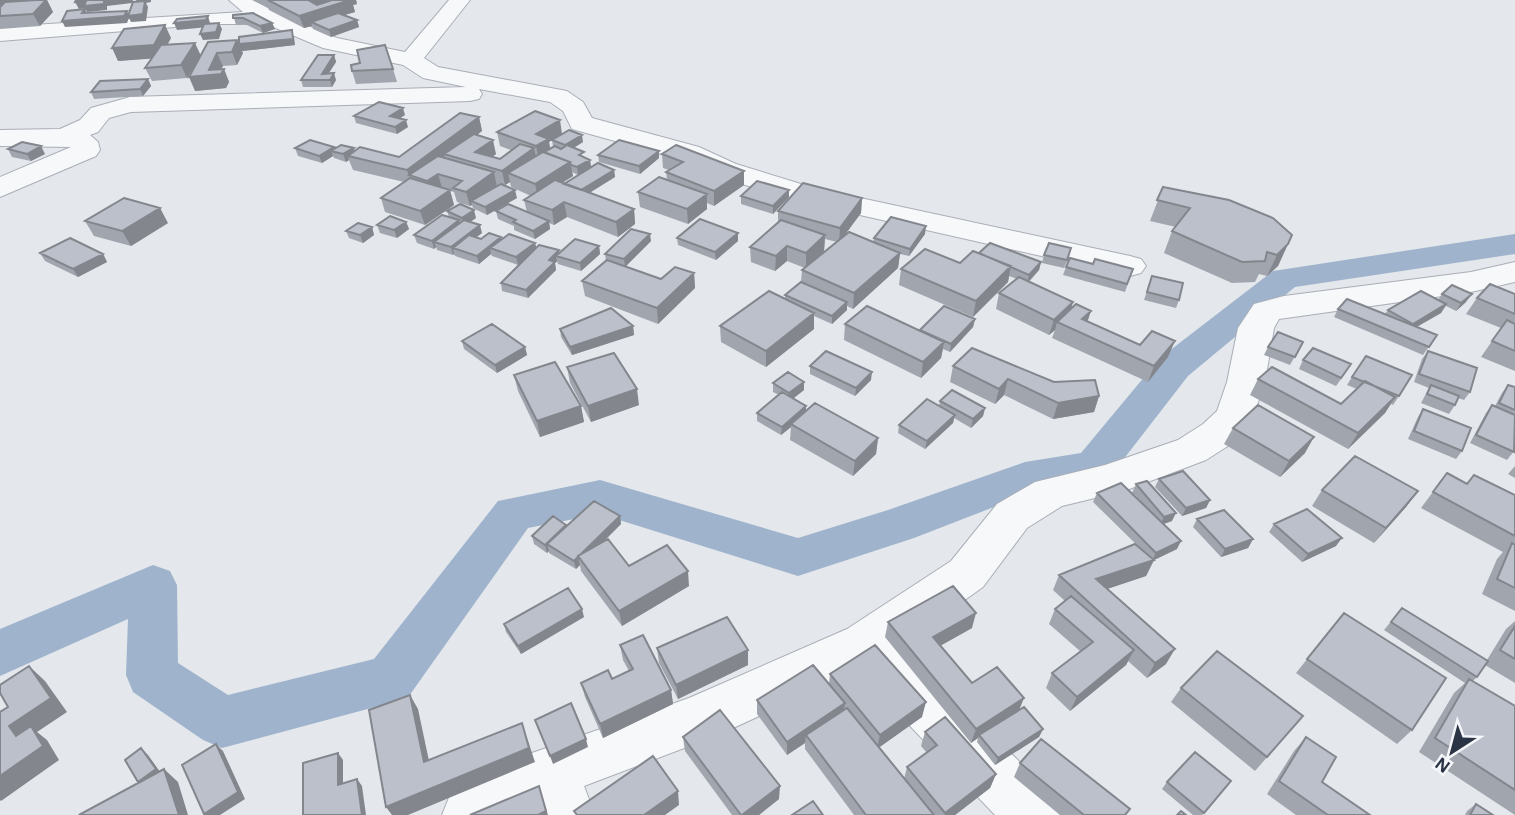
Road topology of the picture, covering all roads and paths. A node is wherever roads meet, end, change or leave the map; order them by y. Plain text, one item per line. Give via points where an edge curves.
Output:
1 (239, 0) edge
2 (460, 0) edge
3 (269, 18) junction
4 (0, 34) edge
5 (421, 67) junction
6 (535, 91) junction
7 (415, 97) junction
8 (64, 137) junction
9 (0, 138) edge
10 (0, 187) edge
11 (1130, 266) edge
12 (1515, 272) edge
13 (864, 644) junction
14 (559, 794) edge
15 (470, 815) edge
16 (1034, 815) edge

1 - 3 street
2 - 5 street
3 - 4 street
3 - 5 street via 331,43
5 - 6 street
5 - 7 street
6 - 7 street
6 - 11 street via 558,96 574,107 582,123 616,135 689,153 726,170 969,244
7 - 8 street via 130,105 100,113 89,126
8 - 9 street
8 - 10 street via 85,142 86,150
12 - 13 street via 1266,312 1256,328 1234,417 1217,434 1192,450 1109,480 1050,493 1012,516 967,574
13 - 14 street via 698,719
13 - 16 street
14 - 15 street

